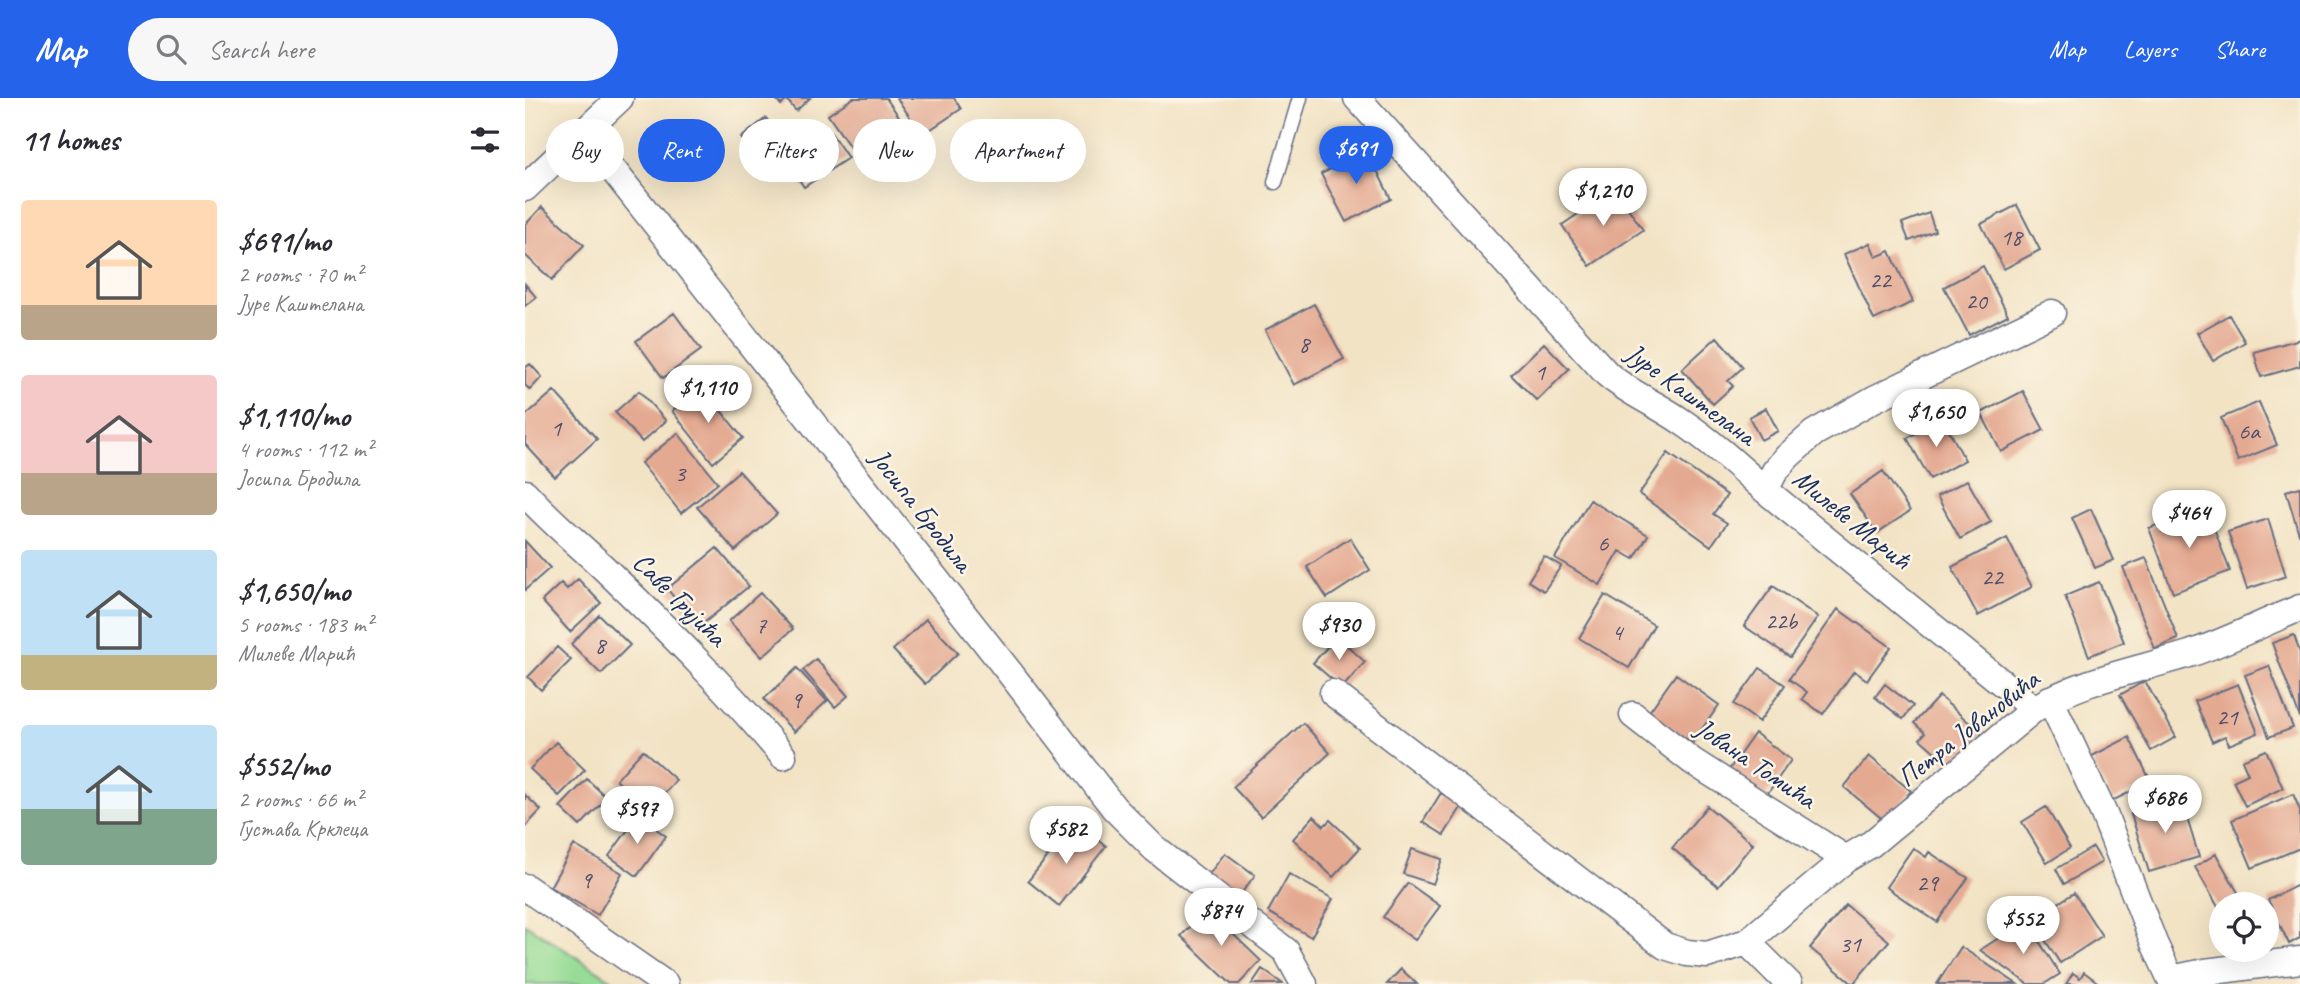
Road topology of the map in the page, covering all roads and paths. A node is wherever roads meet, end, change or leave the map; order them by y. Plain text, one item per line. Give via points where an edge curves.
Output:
1 (620, 98) edge
2 (1300, 98) edge
3 (1357, 98) edge
4 (598, 119) edge
5 (546, 168) edge
6 (622, 182) edge
7 (1275, 182) dead end
8 (525, 188) edge
9 (2052, 313) dead end
10 (1765, 489) junction
11 (525, 493) edge
12 (2300, 608) edge
13 (1332, 693) dead end
14 (2042, 704) junction
15 (1633, 715) dead end
16 (783, 756) dead end
17 (1846, 859) junction
18 (525, 887) edge
19 (1747, 942) junction
20 (2300, 960) edge
21 (2172, 981) edge
22 (665, 984) edge
23 (1304, 984) edge
24 (1789, 984) edge

1 - 4 street
2 - 7 lane
3 - 10 street, Јуре Каштелана via 1607,374 1624,389 1679,419
5 - 8 street
6 - 23 street, Јосипа Бродила via 1114,808 1154,849 1286,951
9 - 10 street, Милеве Марић via 1814,433 1788,456
10 - 14 street, Милеве Марић
11 - 16 street, Саве Грујића via 737,701
12 - 14 street, Петра Јовановића via 2188,654 2083,683
13 - 19 street via 1665,946 1707,955
14 - 17 street, Петра Јовановића via 1881,836
14 - 21 street via 2104,814
15 - 17 street, Јована Томића via 1692,761
17 - 19 street, Петра Јовановића
18 - 22 street
19 - 24 street
20 - 21 street

